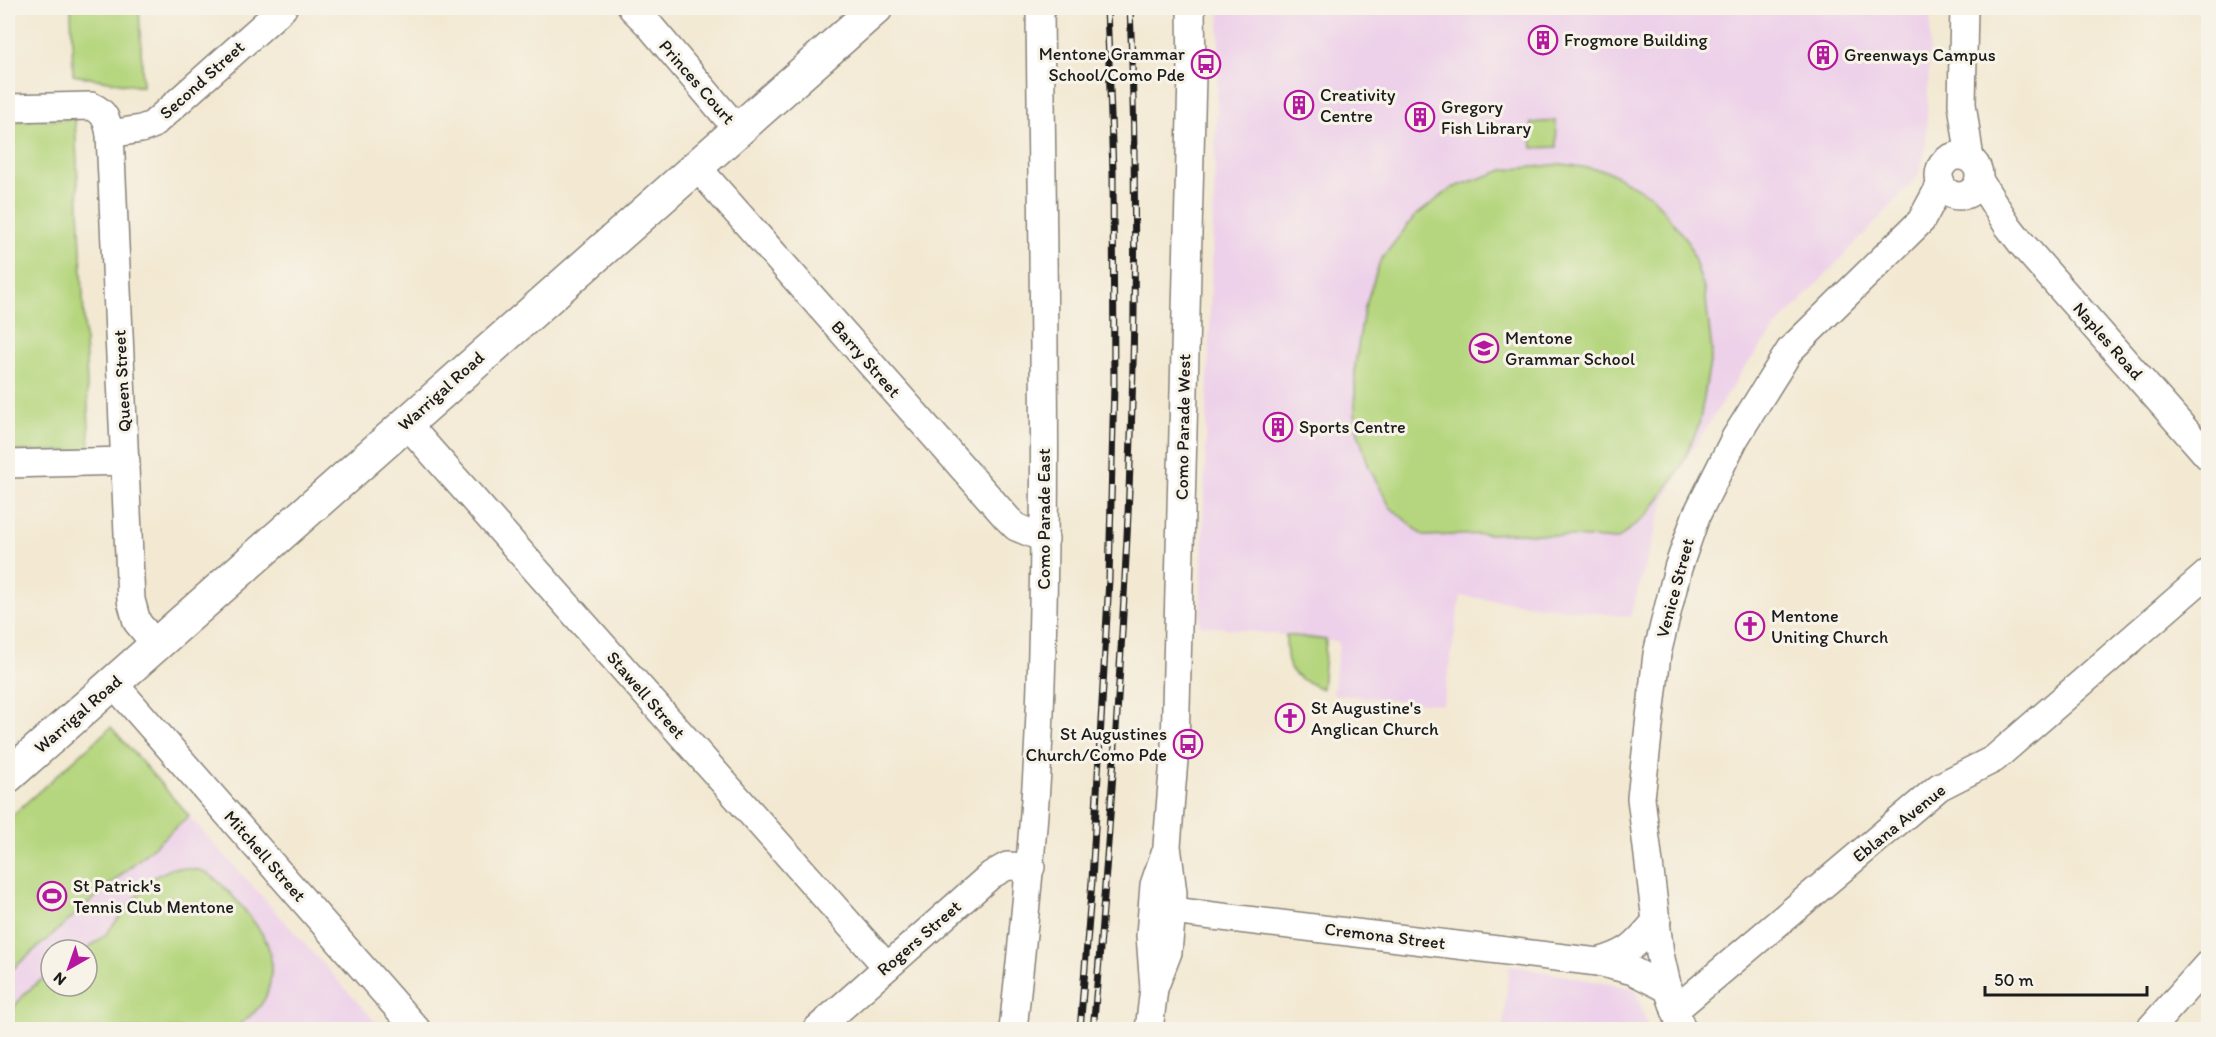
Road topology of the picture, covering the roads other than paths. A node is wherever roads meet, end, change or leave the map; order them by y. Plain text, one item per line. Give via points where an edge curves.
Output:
1 (283, 8) edge
2 (632, 8) edge
3 (876, 8) edge
4 (1040, 8) edge
5 (1191, 8) edge
6 (1964, 8) edge
7 (8, 108) edge
8 (106, 123) junction
9 (738, 130) junction
10 (696, 166) junction
11 (1960, 179) junction
12 (406, 423) junction
13 (2208, 456) edge
14 (126, 461) junction
15 (8, 464) edge
16 (1045, 539) junction
17 (2208, 573) edge
18 (156, 645) junction
19 (113, 683) junction
20 (8, 776) edge
21 (1167, 846) junction
22 (1031, 867) junction
23 (1172, 911) junction
24 (1657, 920) junction
25 (1598, 962) junction
26 (2208, 964) edge
27 (886, 967) junction
28 (1154, 988) junction
29 (1675, 1009) edge
30 (417, 1029) edge
31 (816, 1029) edge
32 (1013, 1029) edge
33 (1149, 1029) edge
34 (2149, 1029) edge

1 - 8 street, Second Street via 152,125 141,129
2 - 9 street, Princes Court
3 - 9 main road, Warrigal Road
4 - 16 street, Como Parade East
5 - 21 street, Como Parade West via 1175,747
6 - 11 street, Naples Road
7 - 8 street, Second Street via 91,106
8 - 14 street, Queen Street
9 - 10 main road, Warrigal Road
10 - 12 main road, Warrigal Road
10 - 16 street, Barry Street via 1007,518 1016,527
11 - 13 street, Naples Road via 2008,226
11 - 24 street, Venice Street via 1790,350 1735,438 1696,516 1678,568 1657,654 1641,798
12 - 18 main road, Warrigal Road
12 - 27 street, Stawell Street
14 - 15 street
14 - 18 street, Queen Street via 133,611
16 - 22 street, Como Parade East
17 - 29 street, Eblana Avenue via 1994,759 1939,787
18 - 19 main road, Warrigal Road
19 - 20 main road, Warrigal Road
19 - 30 street, Mitchell Street
21 - 23 street, Como Parade West
21 - 28 street, Como Parade West via 1154,885 1150,935
22 - 27 street, Rogers Street via 1007,866 991,875
22 - 32 street, Como Parade East
23 - 25 street, Cremona Street
23 - 28 street, Como Parade West via 1168,952
24 - 25 street, Cremona Street via 1636,944 1620,955
24 - 29 street, Venice Street via 1660,954
25 - 29 street, Cremona Street via 1633,971
26 - 34 street
27 - 31 street, Rogers Street
28 - 33 street, Como Parade West

